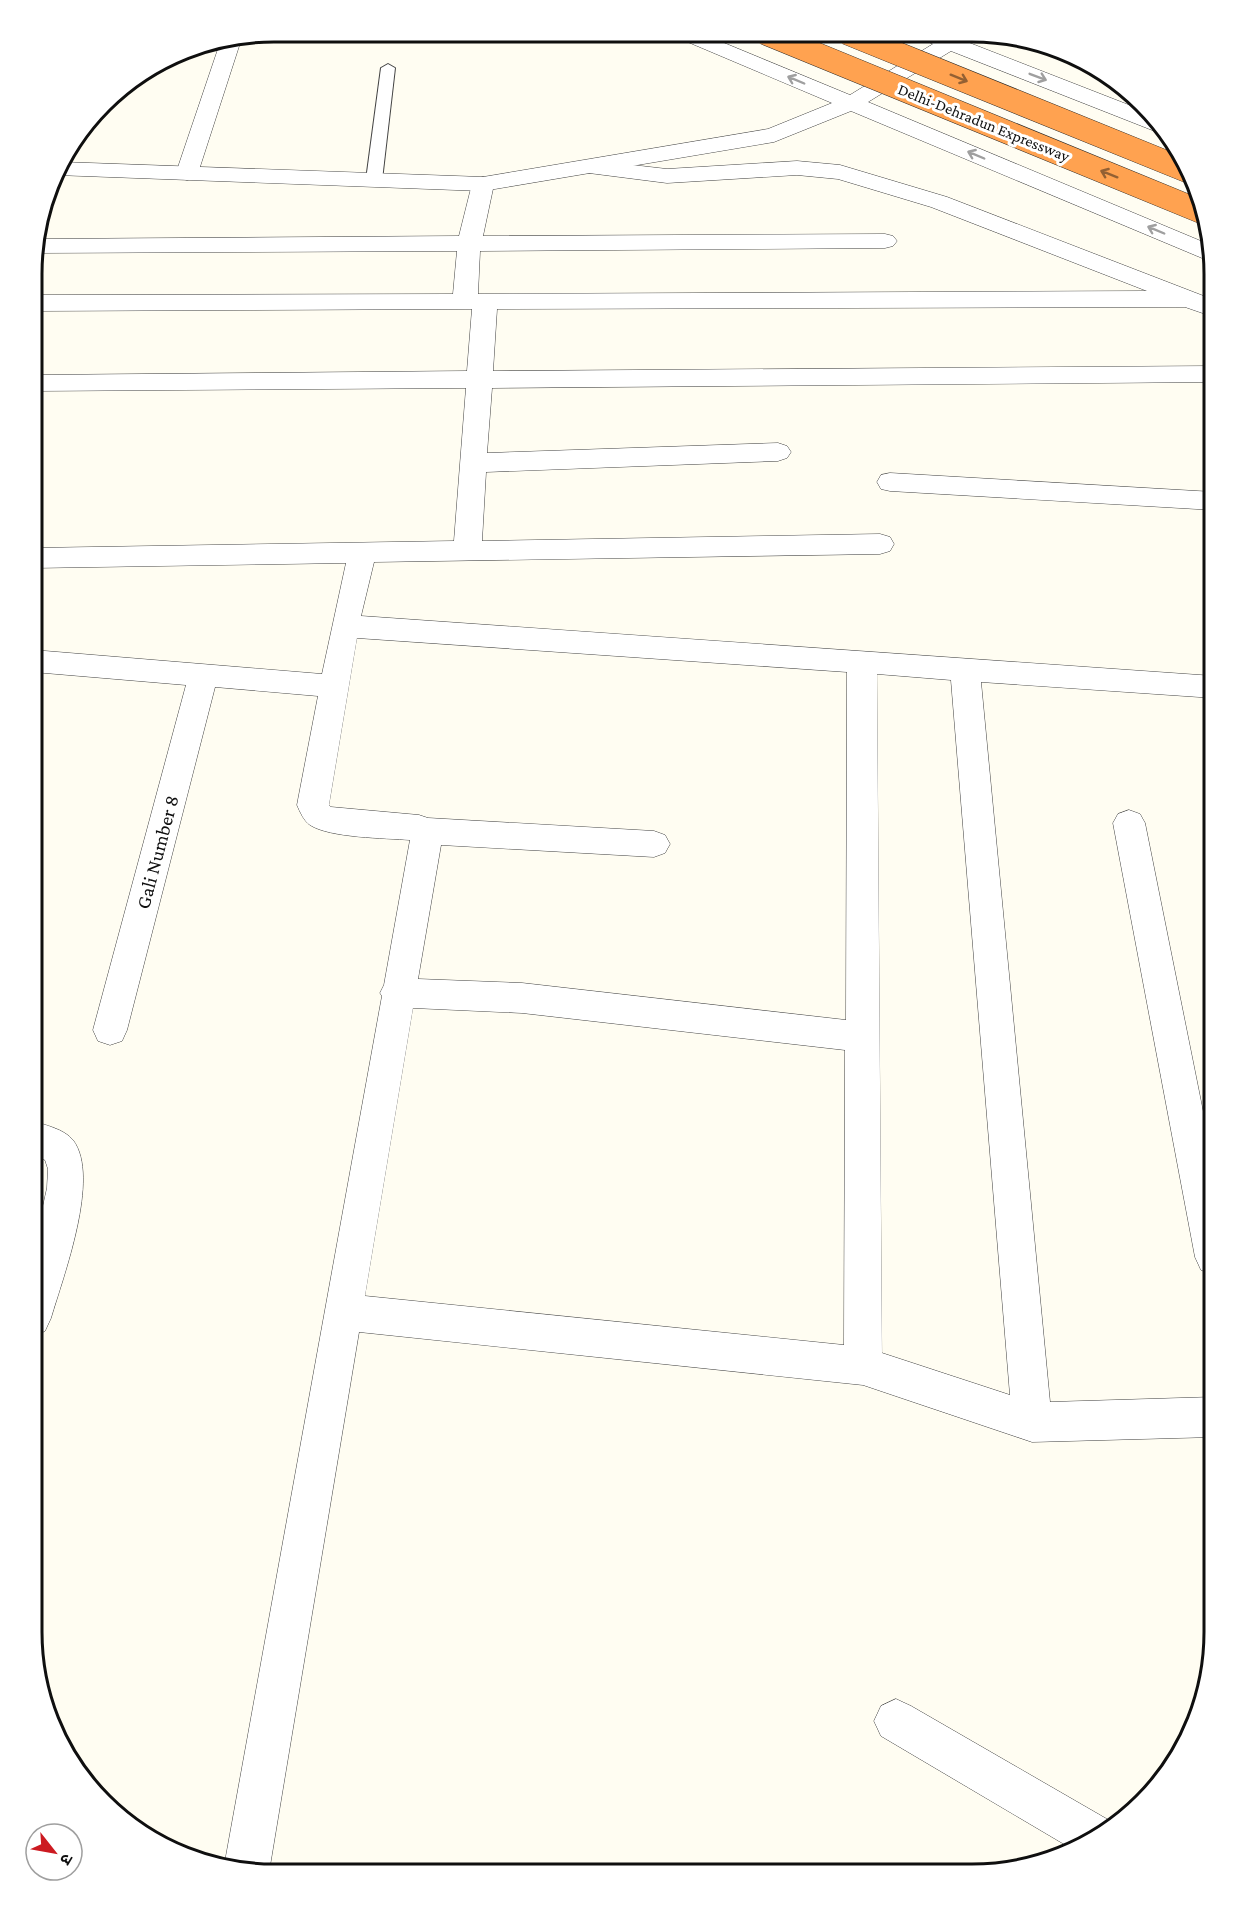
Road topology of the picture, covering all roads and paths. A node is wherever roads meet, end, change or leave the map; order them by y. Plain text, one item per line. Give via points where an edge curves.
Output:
1 (705, 42) edge
2 (787, 42) edge
3 (869, 42) edge
4 (949, 43) joint
5 (230, 46) edge
6 (387, 68) dead end
7 (852, 103) junction
8 (1144, 119) edge
9 (589, 167) junction
10 (1177, 167) edge
11 (67, 169) edge
12 (187, 173) junction
13 (374, 180) junction
14 (483, 184) junction
15 (1195, 209) edge
16 (885, 241) dead end
17 (469, 245) junction
18 (44, 246) edge
19 (1203, 250) edge
20 (1191, 299) junction
21 (475, 302) junction
22 (42, 303) edge
23 (1204, 304) edge
24 (1204, 375) edge
25 (479, 380) junction
26 (42, 383) edge
27 (778, 452) dead end
28 (473, 463) junction
29 (890, 482) dead end
30 (1204, 500) edge
31 (880, 544) dead end
32 (467, 551) junction
33 (362, 553) junction
34 (42, 558) edge
35 (345, 626) junction
36 (42, 662) edge
37 (862, 662) junction
38 (965, 670) junction
39 (203, 675) junction
40 (334, 686) junction
41 (1204, 686) edge
42 (1129, 823) dead end
43 (426, 831) junction
44 (654, 844) dead end
45 (398, 993) junction
46 (110, 1030) dead end
47 (863, 1037) junction
48 (42, 1141) edge
49 (1204, 1206) edge
50 (42, 1283) edge
51 (342, 1312) junction
52 (863, 1366) junction
53 (1204, 1417) edge
54 (1032, 1422) junction
55 (896, 1721) dead end
56 (1088, 1833) edge
57 (248, 1862) edge

7 -> 1 street
15 -> 2 highway, Delhi-Dehradun Expressway, bridge
3 -> 10 highway, Delhi-Dehradun Expressway, bridge
4 - 7 street
4 -> 8 street
5 - 12 street
6 - 13 lane
7 - 9 street via 774,135
19 -> 7 street
9 - 14 street
9 - 20 street via 667,176 797,168 840,172 939,202
11 - 12 street
12 - 13 street
13 - 14 street
14 - 17 street
16 - 17 street
17 - 18 street
17 - 21 street
20 - 21 street
20 - 23 street
21 - 22 street
21 - 25 street
24 - 25 street
25 - 26 street
25 - 28 street
27 - 28 street
28 - 32 street
29 - 30 street
31 - 32 street
32 - 33 street
33 - 34 street
33 - 35 street
35 - 37 street
35 - 40 street
36 - 39 street
37 - 38 street
37 - 47 street
38 - 41 street
38 - 54 street
39 - 40 street
39 - 46 street, Gali Number 8
40 - 43 street via 313,805 315,812 332,820
42 - 49 street
43 - 44 street
43 - 45 street
45 - 47 street via 522,998
45 - 51 street
47 - 52 street
48 - 50 street via 63,1155 68,1178
51 - 52 street
51 - 57 street
52 - 54 street
53 - 54 street
55 - 56 street

